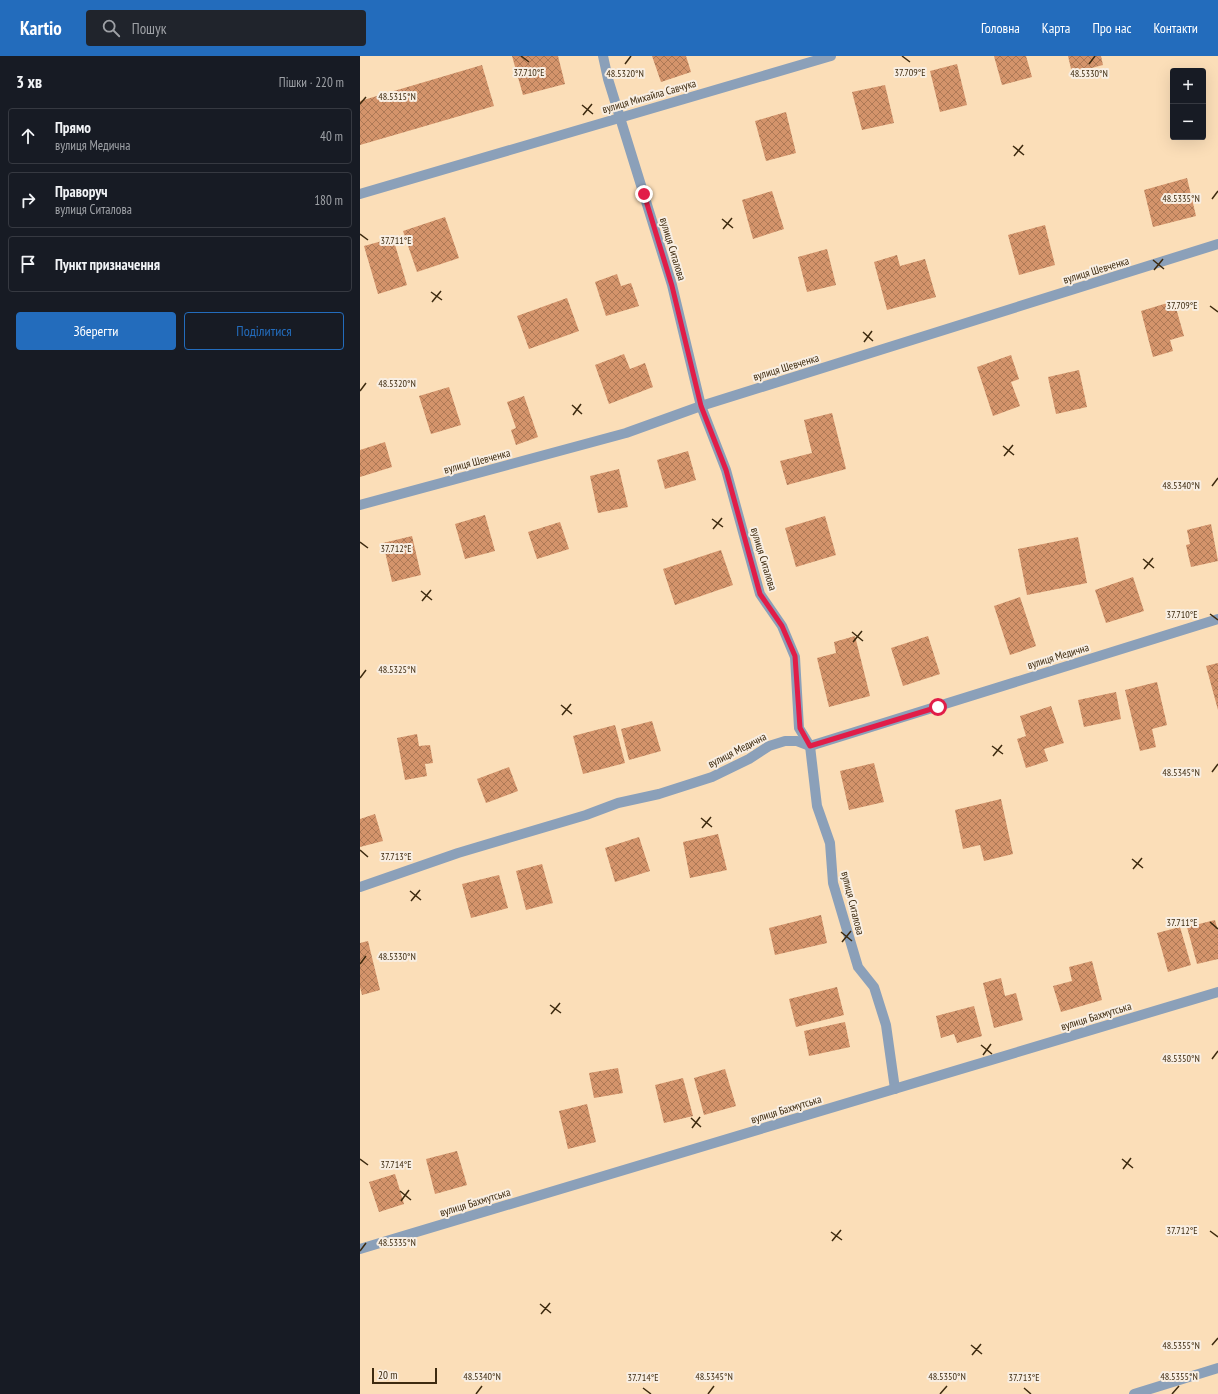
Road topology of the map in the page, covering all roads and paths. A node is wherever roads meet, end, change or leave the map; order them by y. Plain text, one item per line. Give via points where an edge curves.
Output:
1 (603, 56) edge
2 (831, 56) edge
3 (620, 117) junction
4 (360, 194) edge
5 (1218, 244) edge
6 (701, 406) junction
7 (360, 505) edge
8 (1218, 619) edge
9 (810, 746) junction
10 (360, 887) edge
11 (1218, 992) edge
12 (895, 1088) junction
13 (360, 1249) edge
14 (1218, 1368) edge
15 (1134, 1394) edge

1 - 3 street, вулиця Ситалова
2 - 3 street, вулиця Михайла Савчука
3 - 4 street, вулиця Михайла Савчука
3 - 6 street, вулиця Ситалова via 672,286
5 - 6 street, вулиця Шевченка
6 - 7 street, вулиця Шевченка via 626,433
6 - 9 street, вулиця Ситалова via 726,470 760,594 782,626 795,656 800,728
8 - 9 street, вулиця Медична
9 - 10 street, вулиця Медична via 797,741 769,746 750,760 712,777 458,852
9 - 12 street, вулиця Ситалова via 817,806 830,843 833,884 858,967 874,987 886,1024
11 - 12 street, вулиця Бахмутська
12 - 13 street, вулиця Бахмутська
14 - 15 street

